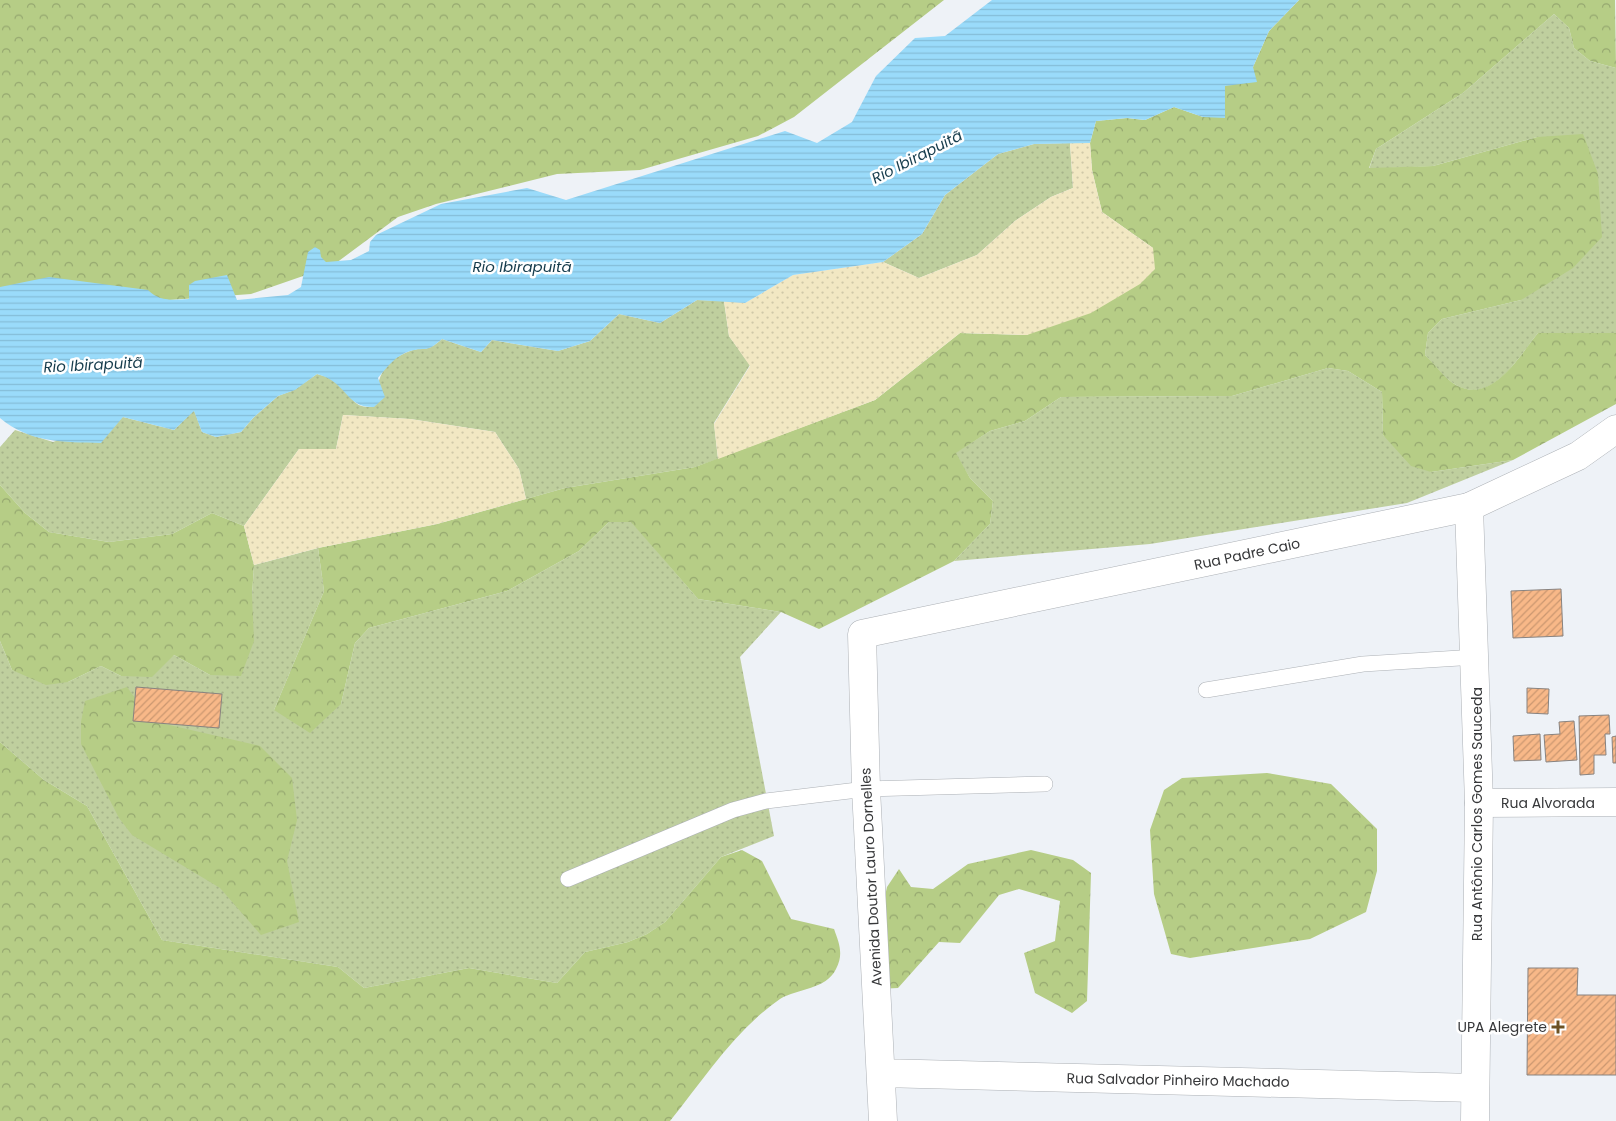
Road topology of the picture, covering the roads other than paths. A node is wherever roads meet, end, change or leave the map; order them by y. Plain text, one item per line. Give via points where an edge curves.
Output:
1 (1616, 429) edge
2 (1469, 508) junction
3 (862, 634) joint
4 (1476, 657) junction
5 (1206, 690) dead end
6 (1045, 784) dead end
7 (866, 789) junction
8 (1616, 802) edge
9 (1480, 803) junction
10 (568, 879) dead end
11 (881, 1073) junction
12 (1475, 1088) junction
13 (883, 1121) edge
14 (1475, 1121) edge

1 - 2 street, Rua Padre Caio via 1578,456
2 - 3 street, Rua Padre Caio
2 - 4 street, Rua Antônio Carlos Gomes Sauceda
3 - 7 street, Avenida Doutor Lauro Dornelles
4 - 5 lane via 1363,664
4 - 9 street, Rua Antônio Carlos Gomes Sauceda
6 - 7 lane
7 - 10 lane via 766,801 733,810
7 - 11 street, Avenida Doutor Lauro Dornelles
8 - 9 street, Rua Alvorada
9 - 12 street, Rua Antônio Carlos Gomes Sauceda
11 - 12 street, Rua Salvador Pinheiro Machado
11 - 13 street, Avenida Doutor Lauro Dornelles
12 - 14 street, Rua Antônio Carlos Gomes Sauceda

